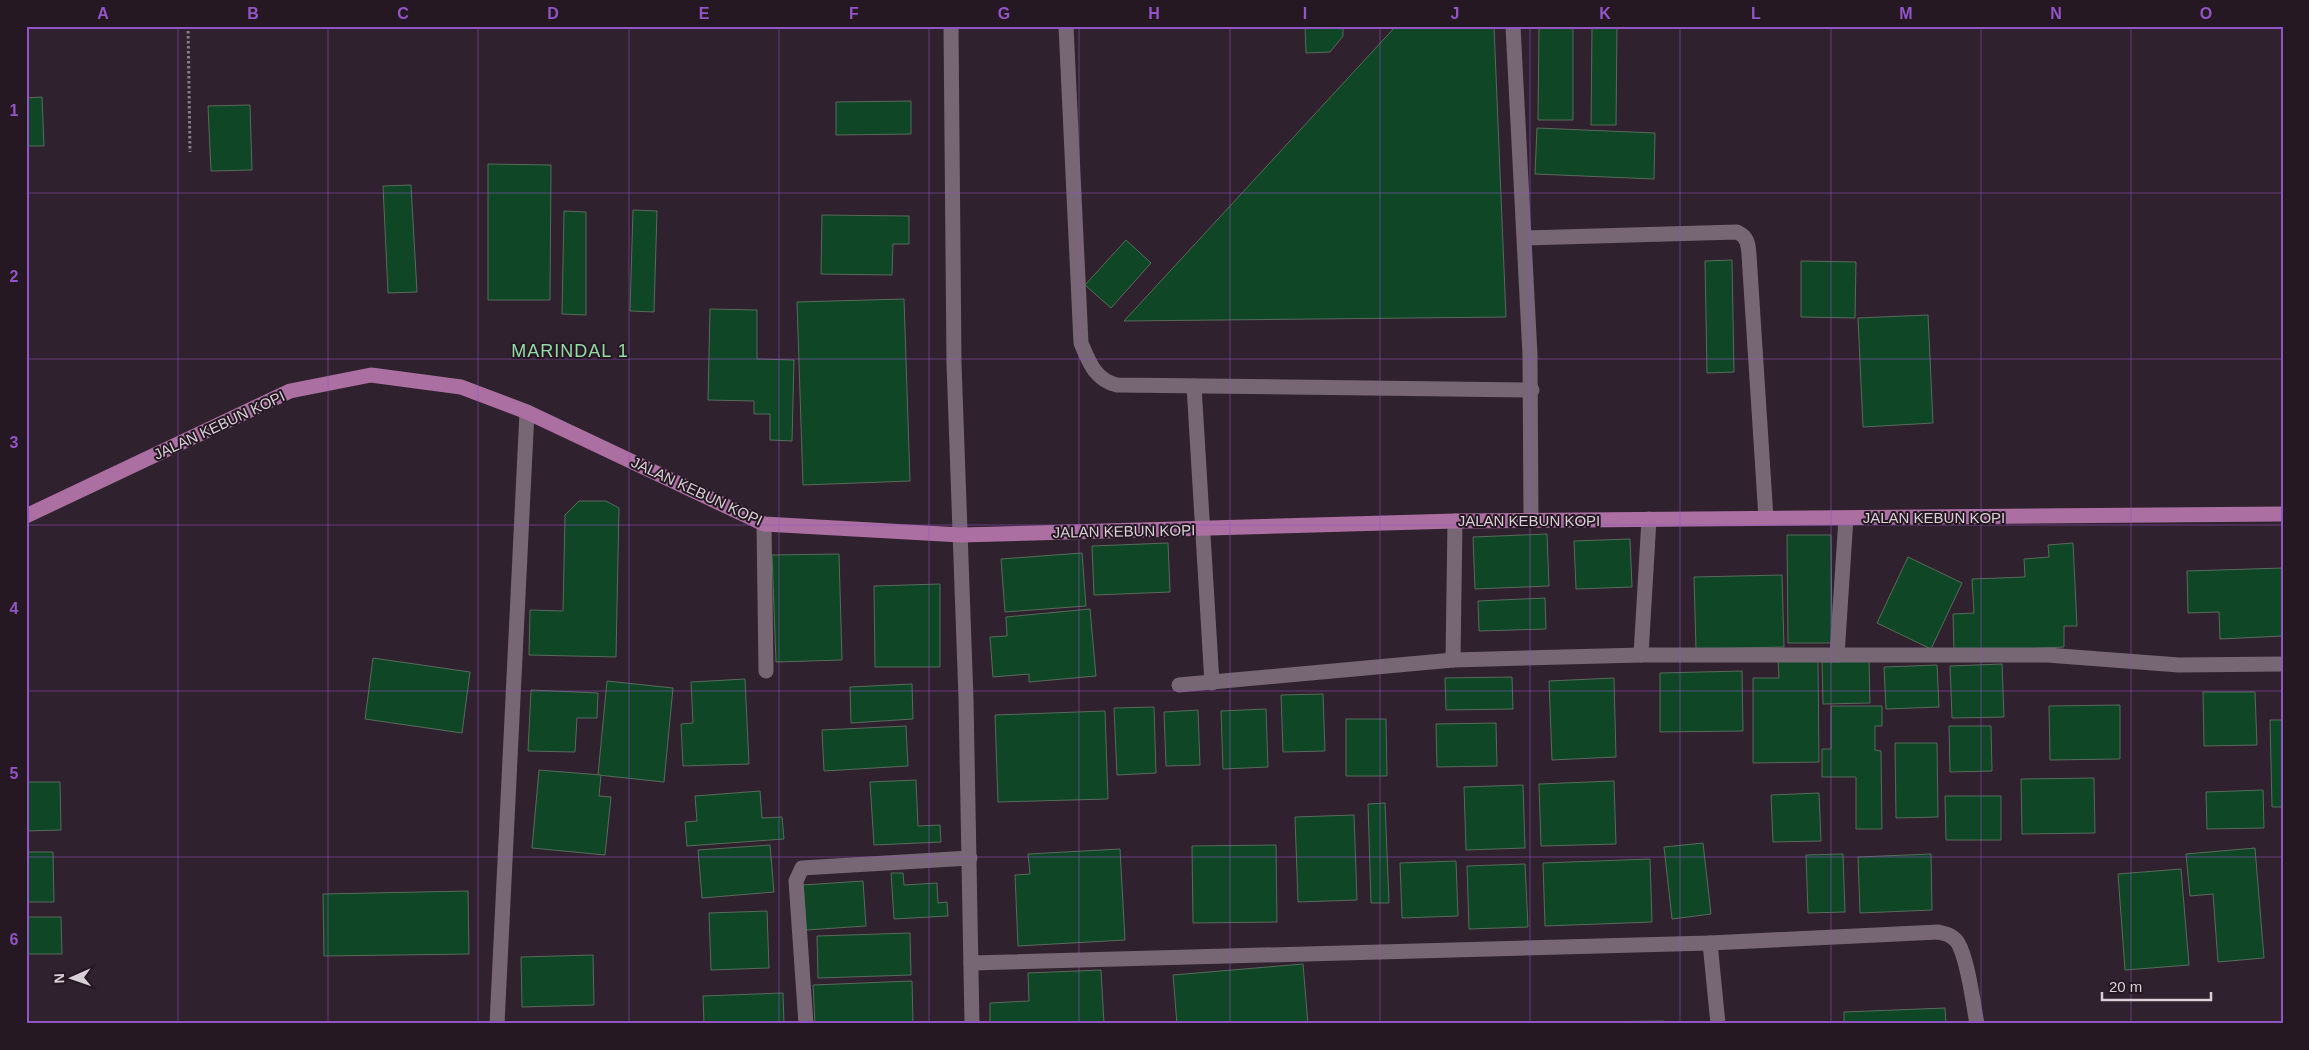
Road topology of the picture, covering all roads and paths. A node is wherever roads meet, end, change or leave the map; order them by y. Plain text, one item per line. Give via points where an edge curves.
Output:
1 (188, 26) edge
2 (951, 26) edge
3 (1066, 26) edge
4 (1513, 26) edge
5 (190, 152) dead end
6 (1525, 238) junction
7 (1194, 386) junction
8 (1532, 390) junction
9 (527, 412) junction
10 (2283, 514) edge
11 (26, 516) edge
12 (1766, 518) junction
13 (1846, 518) junction
14 (1649, 519) junction
15 (1531, 520) junction
16 (1455, 521) junction
17 (764, 524) junction
18 (1204, 529) junction
19 (961, 535) junction
20 (1641, 655) junction
21 (1836, 655) junction
22 (1453, 660) junction
23 (2283, 664) edge
24 (766, 671) dead end
25 (1212, 683) junction
26 (1179, 685) dead end
27 (970, 858) junction
28 (1710, 943) junction
29 (971, 963) junction
30 (497, 1024) edge
31 (806, 1024) edge
32 (972, 1024) edge
33 (1718, 1024) edge
34 (1977, 1024) edge

1 - 5 path
2 - 19 street via 954,363
3 - 7 street via 1081,343 1089,363 1106,383
4 - 6 street
6 - 8 street
6 - 12 street via 1737,232 1743,235 1749,255
7 - 8 street
7 - 18 street
8 - 15 street
9 - 11 main road, JALAN KEBUN KOPI via 460,387 371,375 290,391
9 - 17 main road, JALAN KEBUN KOPI
9 - 30 street
10 - 13 main road, JALAN KEBUN KOPI
12 - 13 main road, JALAN KEBUN KOPI
12 - 14 main road, JALAN KEBUN KOPI
13 - 21 street
14 - 15 main road, JALAN KEBUN KOPI
14 - 20 street
15 - 16 main road, JALAN KEBUN KOPI
16 - 18 main road, JALAN KEBUN KOPI
16 - 22 street
17 - 19 main road, JALAN KEBUN KOPI
17 - 24 street
18 - 19 main road, JALAN KEBUN KOPI
18 - 25 street
19 - 27 street
20 - 21 street
20 - 22 street
21 - 23 street via 2047,655 2180,665
22 - 25 street
25 - 26 street
27 - 29 street
27 - 31 street via 802,868 796,881
28 - 29 street
28 - 33 street
28 - 34 street via 1948,934 1958,942 1963,955
29 - 32 street

